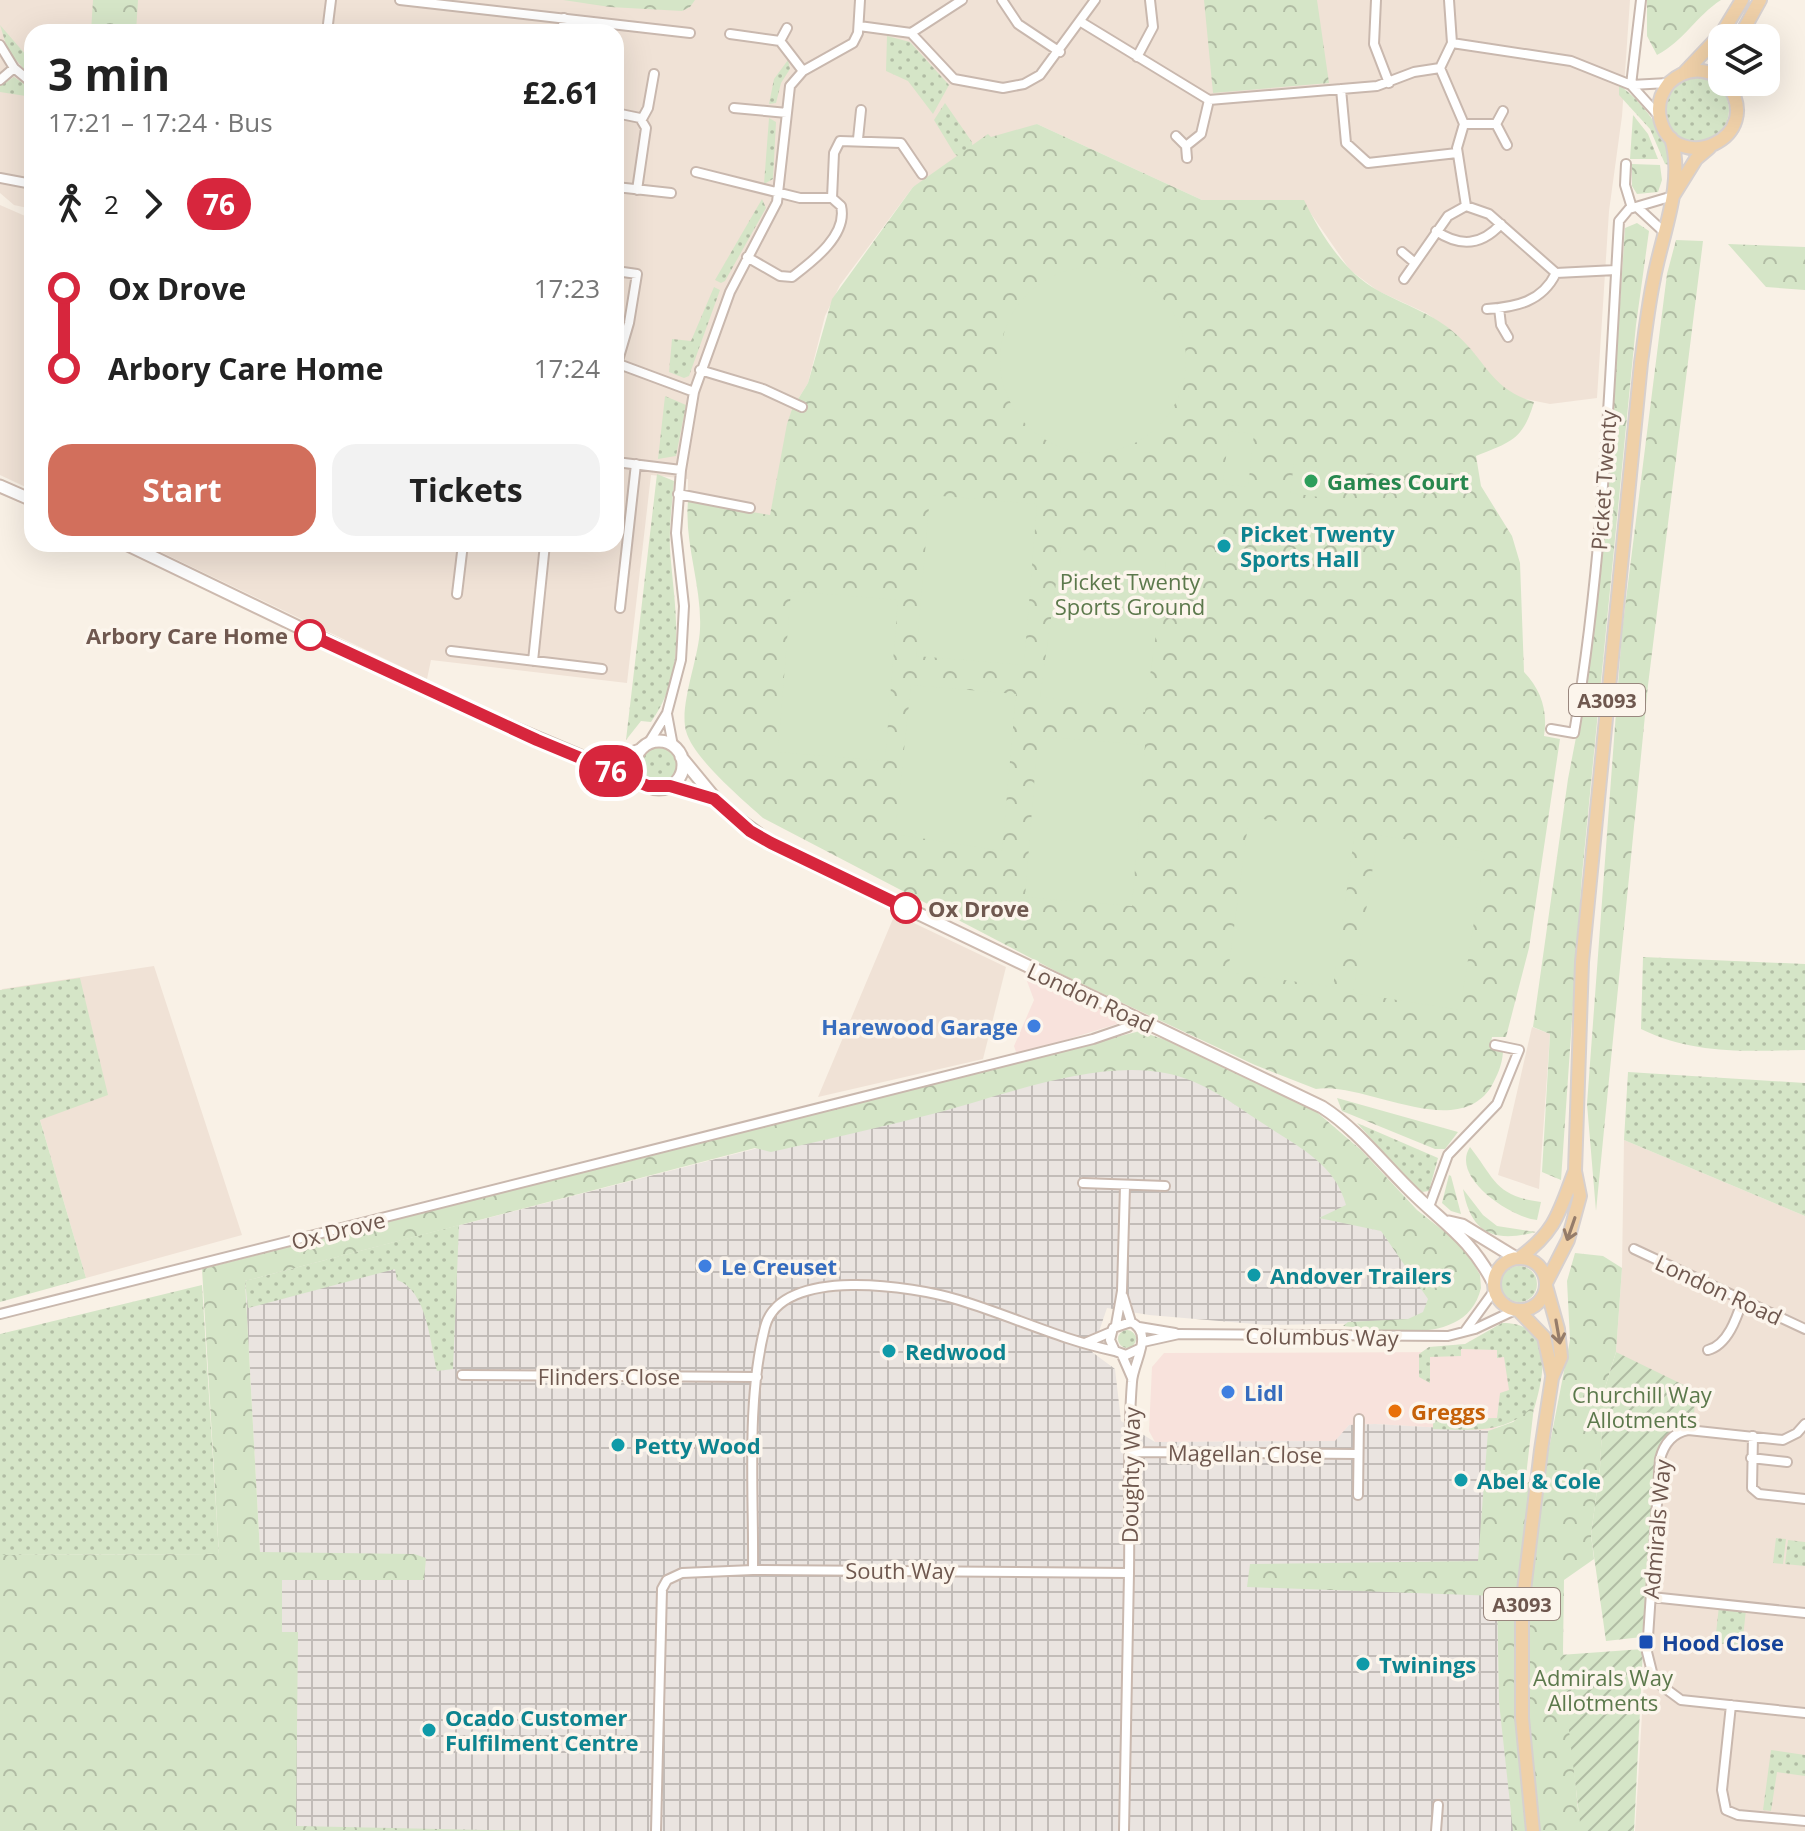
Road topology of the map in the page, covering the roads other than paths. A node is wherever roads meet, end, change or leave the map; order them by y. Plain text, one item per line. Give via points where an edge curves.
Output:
1 (331, 0) edge
2 (400, 0) edge
3 (860, 0) edge
4 (962, 0) edge
5 (1002, 0) edge
6 (1095, 0) edge
7 (1150, 0) edge
8 (1376, 0) edge
9 (1449, 0) edge
10 (1641, 0) edge
11 (1742, 0) edge
12 (1760, 0) edge
13 (564, 18) junction
14 (1081, 22) junction
15 (328, 24) edge
16 (563, 24) edge
17 (614, 24) edge
18 (1747, 24) edge
19 (624, 25) edge
20 (859, 26) junction
21 (787, 28) dead end
22 (690, 33) dead end
23 (911, 33) junction
24 (730, 34) dead end
25 (780, 41) junction
26 (1452, 43) junction
27 (0, 45) edge
28 (1060, 52) junction
29 (1137, 57) junction
30 (14, 68) junction
31 (1440, 68) junction
32 (803, 71) junction
33 (1685, 72) junction
34 (1708, 73) edge
35 (654, 74) dead end
36 (24, 76) edge
37 (0, 80) edge
38 (1389, 83) junction
39 (1669, 83) junction
40 (1631, 85) junction
41 (1341, 89) junction
42 (1734, 96) edge
43 (1209, 100) junction
44 (734, 108) dead end
45 (861, 110) dead end
46 (1503, 111) dead end
47 (787, 113) junction
48 (624, 115) edge
49 (1659, 117) junction
50 (642, 119) junction
51 (1464, 124) junction
52 (1496, 124) junction
53 (1176, 136) dead end
54 (1671, 138) junction
55 (858, 139) junction
56 (1507, 145) dead end
57 (1186, 146) junction
58 (1710, 147) junction
59 (1457, 153) junction
60 (1187, 158) dead end
61 (1626, 164) dead end
62 (696, 172) dead end
63 (922, 174) dead end
64 (0, 178) edge
65 (24, 182) edge
66 (624, 188) edge
67 (637, 190) junction
68 (671, 193) dead end
69 (779, 194) junction
70 (1673, 196) junction
71 (832, 198) junction
72 (1466, 206) junction
73 (1635, 208) junction
74 (1501, 224) junction
75 (1436, 231) junction
76 (1664, 232) junction
77 (1402, 252) dead end
78 (747, 257) junction
79 (1415, 263) junction
80 (1616, 270) junction
81 (624, 272) edge
82 (1556, 273) junction
83 (1404, 279) dead end
84 (1499, 308) junction
85 (1487, 309) dead end
86 (1508, 337) dead end
87 (624, 339) edge
88 (624, 367) edge
89 (700, 370) junction
90 (694, 392) junction
91 (802, 407) dead end
92 (624, 463) edge
93 (636, 464) junction
94 (681, 470) junction
95 (0, 486) edge
96 (678, 494) junction
97 (24, 496) edge
98 (750, 508) dead end
99 (143, 552) edge
100 (462, 552) edge
101 (544, 552) edge
102 (457, 594) dead end
103 (620, 608) dead end
104 (451, 651) dead end
105 (533, 661) junction
106 (602, 669) dead end
107 (667, 713) junction
108 (1551, 729) dead end
109 (673, 746) junction
110 (644, 747) junction
111 (681, 757) junction
112 (588, 760) junction
113 (642, 782) junction
114 (670, 786) junction
115 (714, 799) junction
116 (1135, 1018) junction
117 (1495, 1045) dead end
118 (1575, 1171) junction
119 (1083, 1183) dead end
120 (1125, 1186) junction
121 (1165, 1186) dead end
122 (1429, 1207) junction
123 (1449, 1222) junction
124 (1634, 1249) dead end
125 (1518, 1258) junction
126 (1546, 1284) junction
127 (1494, 1287) junction
128 (1122, 1291) junction
129 (1743, 1299) junction
130 (1517, 1310) junction
131 (0, 1314) edge
132 (1135, 1324) junction
133 (1114, 1328) junction
134 (1805, 1329) edge
135 (1465, 1332) junction
136 (1179, 1334) junction
137 (1084, 1343) junction
138 (1141, 1346) junction
139 (1708, 1350) dead end
140 (1119, 1353) junction
141 (462, 1375) dead end
142 (757, 1377) junction
143 (1132, 1378) junction
144 (1552, 1378) junction
145 (1359, 1419) dead end
146 (1805, 1424) edge
147 (1753, 1436) junction
148 (1131, 1452) junction
149 (1358, 1454) junction
150 (1751, 1458) junction
151 (1787, 1462) dead end
152 (1358, 1495) dead end
153 (1805, 1499) edge
154 (753, 1570) junction
155 (1129, 1573) junction
156 (1651, 1597) junction
157 (1805, 1613) edge
158 (1731, 1705) junction
159 (1805, 1713) edge
160 (1438, 1805) dead end
161 (1805, 1821) edge
162 (656, 1831) edge
163 (1124, 1831) edge
164 (1436, 1831) edge
165 (1533, 1831) edge

1 - 15 street
2 - 13 street
3 - 20 street
4 - 23 street
5 - 28 street via 1018,24
6 - 14 street
7 - 29 street via 1153,27
8 - 38 street via 1374,44
9 - 26 street
10 - 40 street
11 - 33 main road via 1722,33
12 - 18 main road
13 - 16 street
13 - 17 street
14 - 28 street
14 - 29 street
19 - 22 street
20 - 23 street
20 - 32 street via 853,43
21 - 25 street
23 - 28 street via 949,75 994,87 1033,79
24 - 25 street
25 - 32 street
26 - 31 street
26 - 40 street via 1568,60
27 - 30 street
29 - 43 street
30 - 36 street
30 - 37 street
31 - 38 street
31 - 51 street
32 - 47 street via 788,92
33 - 34 main road
33 - 39 main road
35 - 50 street
38 - 41 street
39 - 40 street
39 - 49 main road via 1659,102
40 - 49 street
41 - 43 street
41 - 59 street via 1346,143 1368,163
42 - 58 main road via 1737,115 1726,137
43 - 57 street via 1201,134
44 - 47 street
45 - 55 street
46 - 52 street
47 - 69 street
48 - 50 street
49 - 54 main road
50 - 67 street via 646,128
51 - 52 street
51 - 59 street
52 - 56 street
53 - 57 street
54 - 58 main road via 1692,148
54 - 70 main road, A3093
55 - 63 street via 901,143
55 - 71 street via 840,141 836,147
57 - 60 street
58 - 70 main road, A3093
59 - 72 street
61 - 73 street via 1625,185
62 - 69 street
64 - 65 street
66 - 67 street
67 - 68 street
69 - 71 street
69 - 78 street
70 - 73 street
70 - 76 main road, A3093
71 - 78 street via 842,212 839,230 792,277
72 - 74 street
72 - 75 street via 1451,213
73 - 76 street
73 - 80 street, Picket Twenty via 1619,221
74 - 75 street via 1484,239 1468,243
74 - 82 street
75 - 79 street
76 - 118 main road, A3093 via 1641,363 1588,897
77 - 79 street
78 - 89 street
79 - 83 street
80 - 82 street
80 - 108 street, Picket Twenty via 1602,520 1586,665 1574,733
81 - 87 street via 637,274
82 - 84 street via 1536,297
84 - 85 street
84 - 86 street
88 - 90 street
89 - 90 street
89 - 91 street
90 - 94 street
92 - 93 street
93 - 94 street
93 - 103 street
94 - 96 street
95 - 97 main road
96 - 98 street
96 - 107 street via 684,630
99 - 112 main road via 428,690
100 - 102 street
101 - 105 street
104 - 105 street
105 - 106 street
107 - 109 street
107 - 110 street
109 - 110 main road via 660,742
109 - 111 main road, London Road
110 - 112 main road
110 - 113 main road via 635,763
111 - 114 main road via 681,774
111 - 115 main road, London Road
112 - 113 main road, London Road
113 - 114 main road, London Road via 655,789
114 - 115 main road, London Road
115 - 116 main road, London Road via 771,843
116 - 122 main road, London Road via 1327,1110
116 - 131 street, Ox Drove via 1128,1027 1093,1039
117 - 122 street via 1519,1050 1506,1086 1491,1113 1448,1155
118 - 125 main road, A3093 via 1556,1223
118 -> 126 main road, A3093 via 1578,1208
119 - 120 street
120 - 121 street
120 - 128 street
122 - 123 main road, London Road
123 - 125 main road, London Road
123 - 127 main road, London Road via 1474,1248
124 - 129 street, London Road
125 - 126 main road via 1537,1265
125 - 127 main road via 1502,1265
126 - 130 main road via 1537,1304
126 -> 144 main road, A3093 via 1561,1349
127 - 130 main road via 1502,1304
127 - 135 street
128 - 132 street
128 - 133 street
129 - 134 street, London Road
129 - 139 street via 1726,1335
130 - 135 street, Columbus Way
130 - 144 main road, A3093 via 1544,1337
132 - 133 street
132 - 136 street, Columbus Way
132 - 138 street
133 - 137 street
133 - 140 street, Doughty Way via 1111,1344
135 - 136 street, Columbus Way via 1438,1337
136 - 138 street, Columbus Way
137 - 140 street
137 - 142 street via 952,1298 894,1288 823,1287 798,1292 777,1306 765,1326
138 - 140 street, Columbus Way
138 - 143 street, Doughty Way
140 - 143 street, Doughty Way
141 - 142 street, Flinders Close
142 - 154 street
143 - 148 street, Doughty Way
144 - 165 main road, A3093 via 1528,1540 1521,1630 1524,1761
145 - 149 street
146 - 147 street, Admirals Way via 1783,1440
147 - 150 street
147 - 156 street, Admirals Way via 1684,1431 1664,1447
148 - 149 street, Magellan Close
148 - 155 street, Doughty Way
149 - 152 street
150 - 151 street
150 - 153 street via 1755,1492
154 - 155 street, South Way
154 - 162 street, South Way via 682,1573 662,1589
155 - 163 street
156 - 157 street
156 - 158 street, Admirals Way via 1647,1652 1654,1680 1681,1700
158 - 159 street, Admirals Way
158 - 161 street via 1722,1790 1726,1810
160 - 164 street

